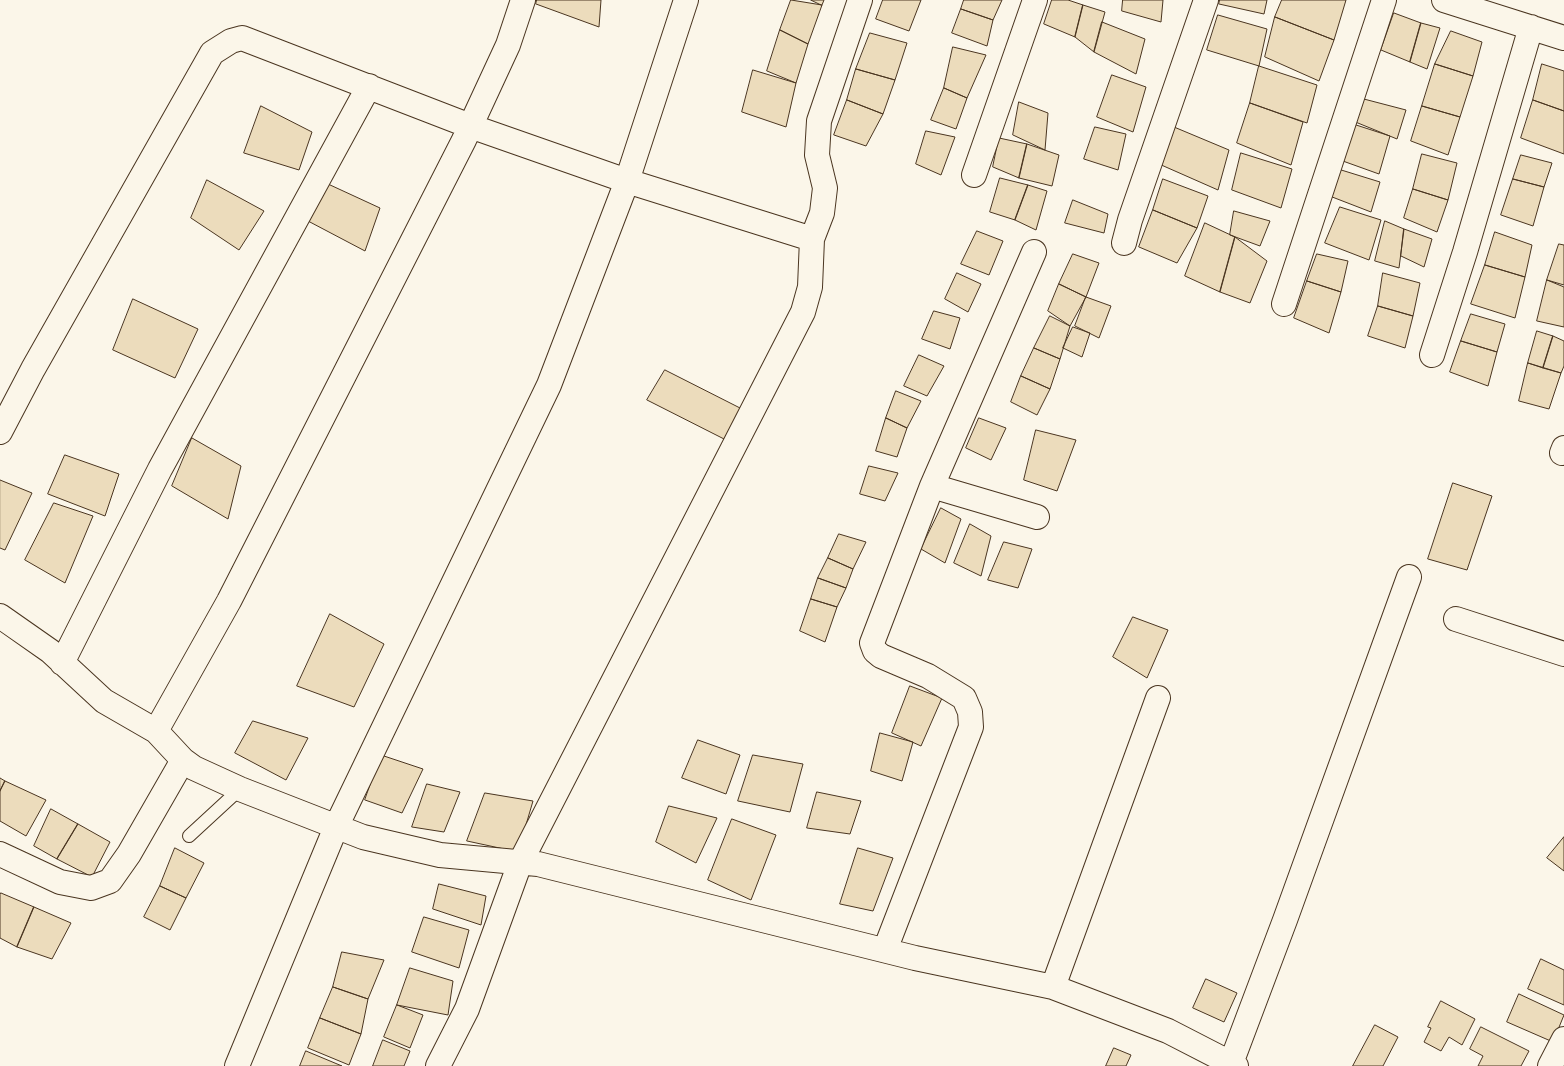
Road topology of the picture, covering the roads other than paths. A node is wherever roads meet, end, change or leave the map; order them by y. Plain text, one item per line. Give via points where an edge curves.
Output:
1 (523, 0) edge
2 (686, 0) edge
3 (860, 0) edge
4 (1035, 0) edge
5 (1206, 0) edge
6 (1384, 0) edge
7 (1444, 0) edge
8 (1531, 27) junction
9 (1564, 38) edge
10 (369, 86) junction
11 (470, 126) junction
12 (974, 175) dead end
13 (627, 181) junction
14 (812, 240) junction
15 (1124, 243) dead end
16 (1034, 252) dead end
17 (1284, 304) dead end
18 (1432, 356) dead end
19 (0, 432) edge
20 (932, 486) junction
21 (1037, 517) dead end
22 (1409, 577) dead end
23 (0, 617) edge
24 (1456, 619) dead end
25 (1564, 654) edge
26 (62, 663) junction
27 (1158, 698) dead end
28 (156, 731) junction
29 (183, 760) junction
30 (240, 789) junction
31 (336, 827) junction
32 (190, 836) dead end
33 (0, 854) edge
34 (520, 863) junction
35 (885, 950) junction
36 (1053, 987) junction
37 (1564, 1039) edge
38 (1232, 1065) edge
39 (236, 1066) edge
40 (438, 1066) edge
41 (1550, 1066) edge

1 - 11 street via 508,45
2 - 13 street
3 - 14 street via 819,121 817,155 824,188 822,213
4 - 12 street
5 - 15 street
6 - 17 street
7 - 8 street
8 - 9 street
8 - 18 street
10 - 11 street
10 - 19 street via 242,38 212,53
10 - 26 street via 160,469
11 - 13 street
11 - 28 street via 228,601
13 - 14 street
13 - 31 street via 549,385
14 - 34 street via 810,287 803,312
16 - 20 street
20 - 21 street
20 - 35 street via 872,643 881,656 928,676 964,698 970,712 971,727
22 - 38 street
23 - 26 street
24 - 25 street
26 - 28 street via 104,701
27 - 36 street
28 - 29 street
29 - 30 street
29 - 33 street via 110,881 91,888 60,882
30 - 31 street
30 - 32 lane
31 - 34 street via 363,837 440,855
31 - 39 street
34 - 35 street via 594,877
34 - 40 street via 467,1009
35 - 36 street
36 - 38 street via 1168,1031
37 - 41 street

